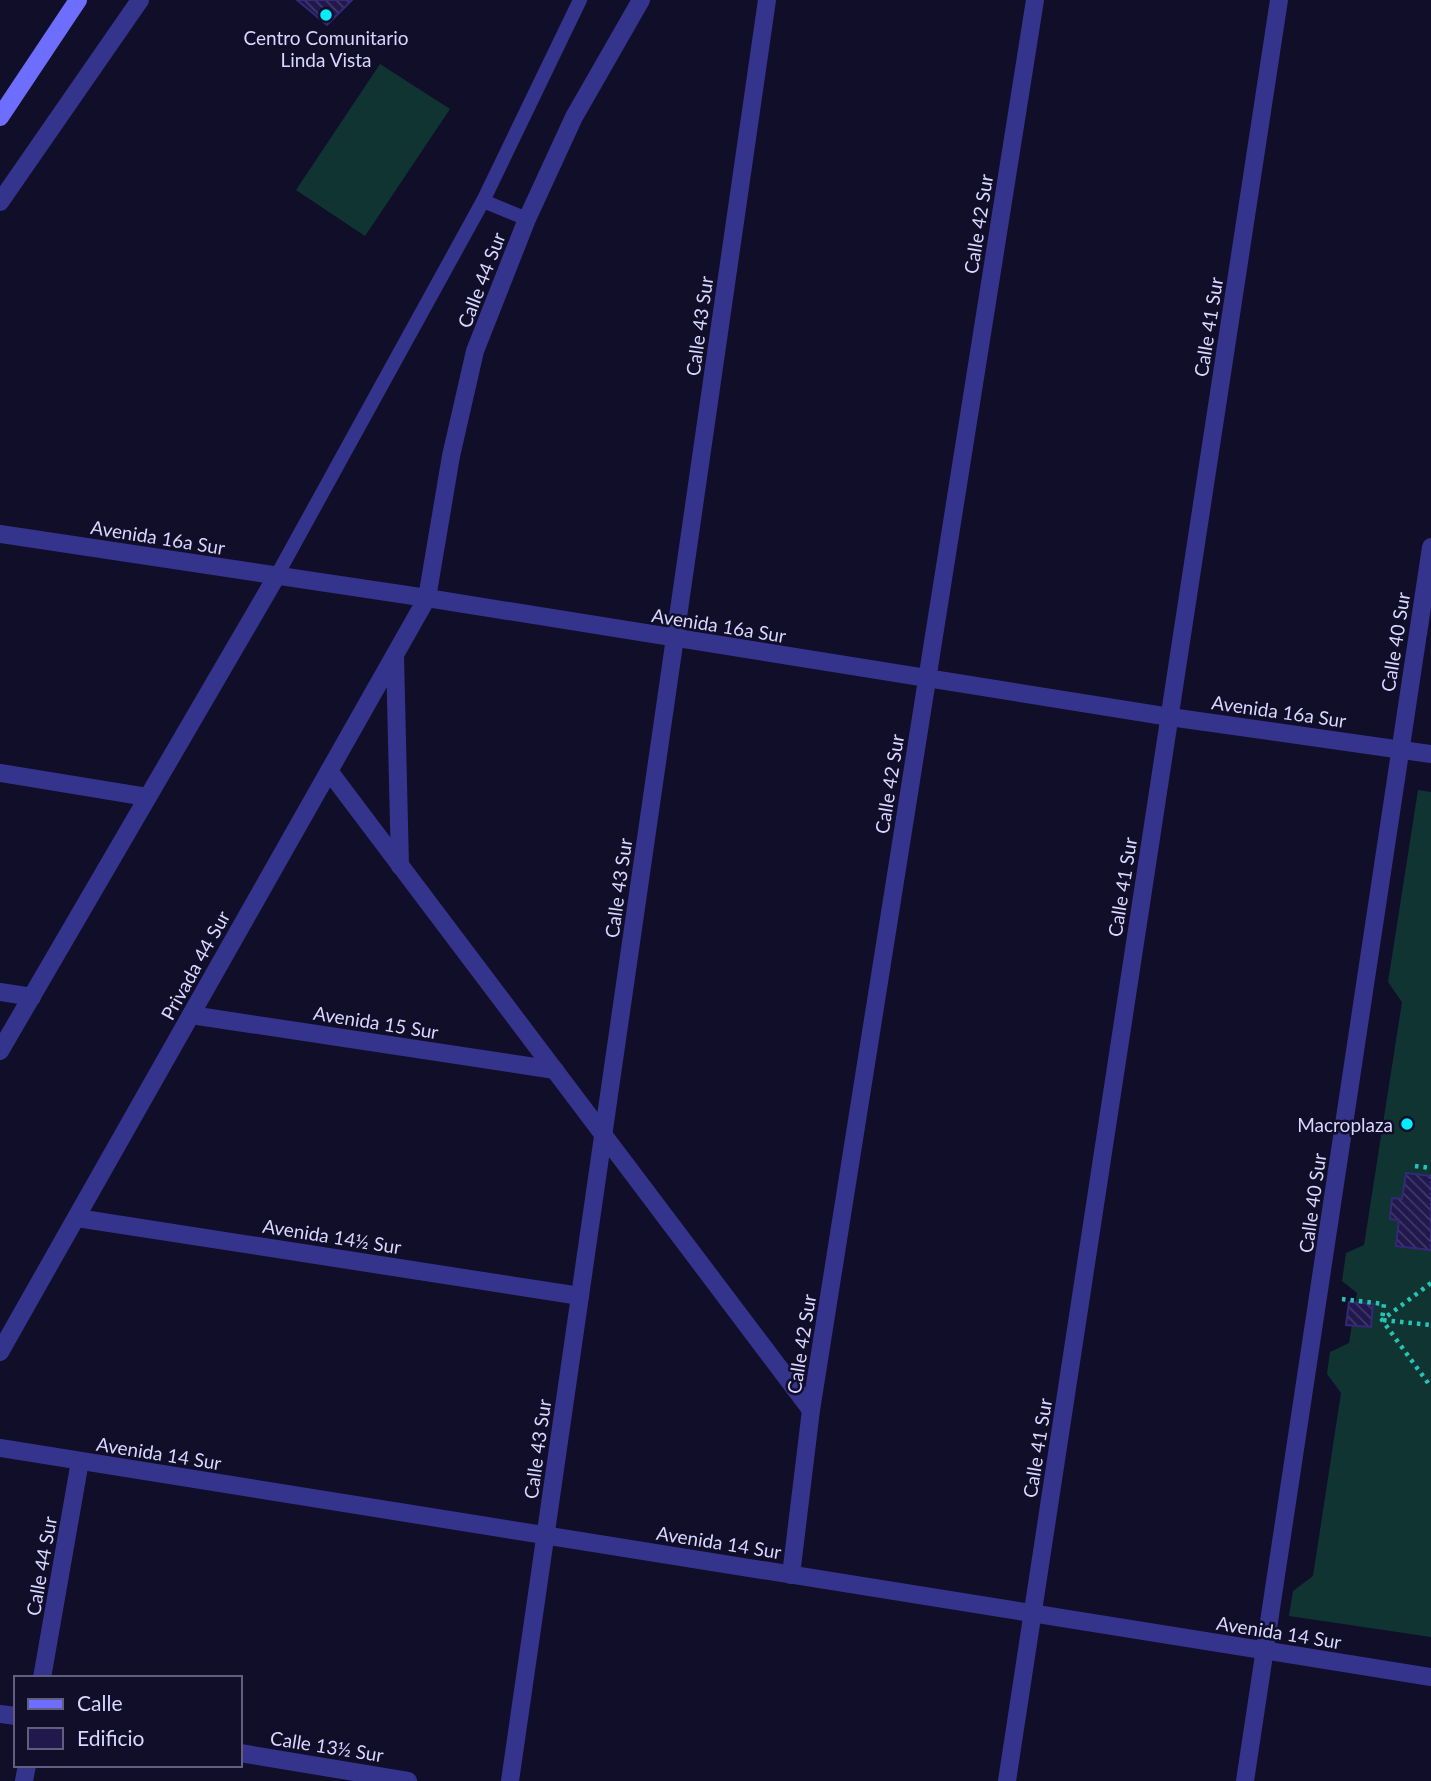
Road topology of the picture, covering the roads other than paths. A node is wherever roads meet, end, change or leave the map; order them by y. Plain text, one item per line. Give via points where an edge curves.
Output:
1 (78, 0) edge
2 (140, 0) edge
3 (580, 0) edge
4 (641, 0) edge
5 (767, 0) edge
6 (1035, 0) edge
7 (1279, 0) edge
8 (0, 117) edge
9 (482, 201) junction
10 (0, 202) edge
11 (527, 219) junction
12 (0, 534) edge
13 (1431, 547) edge
14 (276, 577) junction
15 (427, 598) junction
16 (675, 640) junction
17 (395, 654) junction
18 (927, 677) junction
19 (1170, 717) junction
20 (1400, 750) junction
21 (1431, 754) edge
22 (329, 771) junction
23 (0, 773) edge
24 (147, 797) junction
25 (400, 866) junction
26 (0, 992) edge
27 (32, 997) junction
28 (191, 1015) junction
29 (0, 1051) edge
30 (555, 1070) junction
31 (604, 1135) junction
32 (77, 1218) junction
33 (580, 1296) junction
34 (0, 1352) edge
35 (811, 1410) junction
36 (0, 1448) edge
37 (80, 1461) junction
38 (546, 1536) junction
39 (791, 1575) junction
40 (1032, 1614) junction
41 (1266, 1651) junction
42 (42, 1676) edge
43 (1431, 1678) edge
44 (242, 1753) edge
45 (408, 1781) edge
46 (510, 1781) edge
47 (1007, 1781) edge
48 (1245, 1781) edge

1 - 8 street
2 - 10 street
3 - 9 lane
4 - 11 street, Calle 44 Sur via 574,117
5 - 16 street, Calle 43 Sur
6 - 18 street, Calle 42 Sur
7 - 19 street, Calle 41 Sur
9 - 11 lane
9 - 14 lane
11 - 15 street, Calle 44 Sur via 475,351 451,456
12 - 14 street, Avenida 16a Sur
13 - 20 street, Calle 40 Sur
14 - 15 street, Avenida 16a Sur
14 - 24 street
15 - 16 street, Avenida 16a Sur
15 - 17 street, Privada 44 Sur
16 - 18 street, Avenida 16a Sur
16 - 31 street, Calle 43 Sur
17 - 22 street, Privada 44 Sur
17 - 25 street
18 - 19 street, Avenida 16a Sur
18 - 35 street, Calle 42 Sur
19 - 20 street, Avenida 16a Sur
19 - 40 street, Calle 41 Sur
20 - 21 street, Avenida 16a Sur
20 - 41 street, Calle 40 Sur
22 - 25 street
22 - 28 street, Privada 44 Sur
23 - 24 street
24 - 27 street
25 - 30 street
26 - 27 street
27 - 29 street
28 - 30 street, Avenida 15 Sur
28 - 32 street, Privada 44 Sur
30 - 31 street
31 - 33 street, Calle 43 Sur
31 - 35 street
32 - 33 street, Avenida 14½ Sur
32 - 34 street, Privada 44 Sur
33 - 38 street, Calle 43 Sur
35 - 39 street, Calle 42 Sur
36 - 37 street, Avenida 14 Sur
37 - 38 street, Avenida 14 Sur
37 - 42 street, Calle 44 Sur
38 - 39 street, Avenida 14 Sur
38 - 46 street, Calle 43 Sur
39 - 40 street, Avenida 14 Sur
40 - 41 street, Avenida 14 Sur
40 - 47 street, Calle 41 Sur
41 - 43 street, Avenida 14 Sur
41 - 48 street, Calle 40 Sur
44 - 45 street, Calle 13½ Sur

